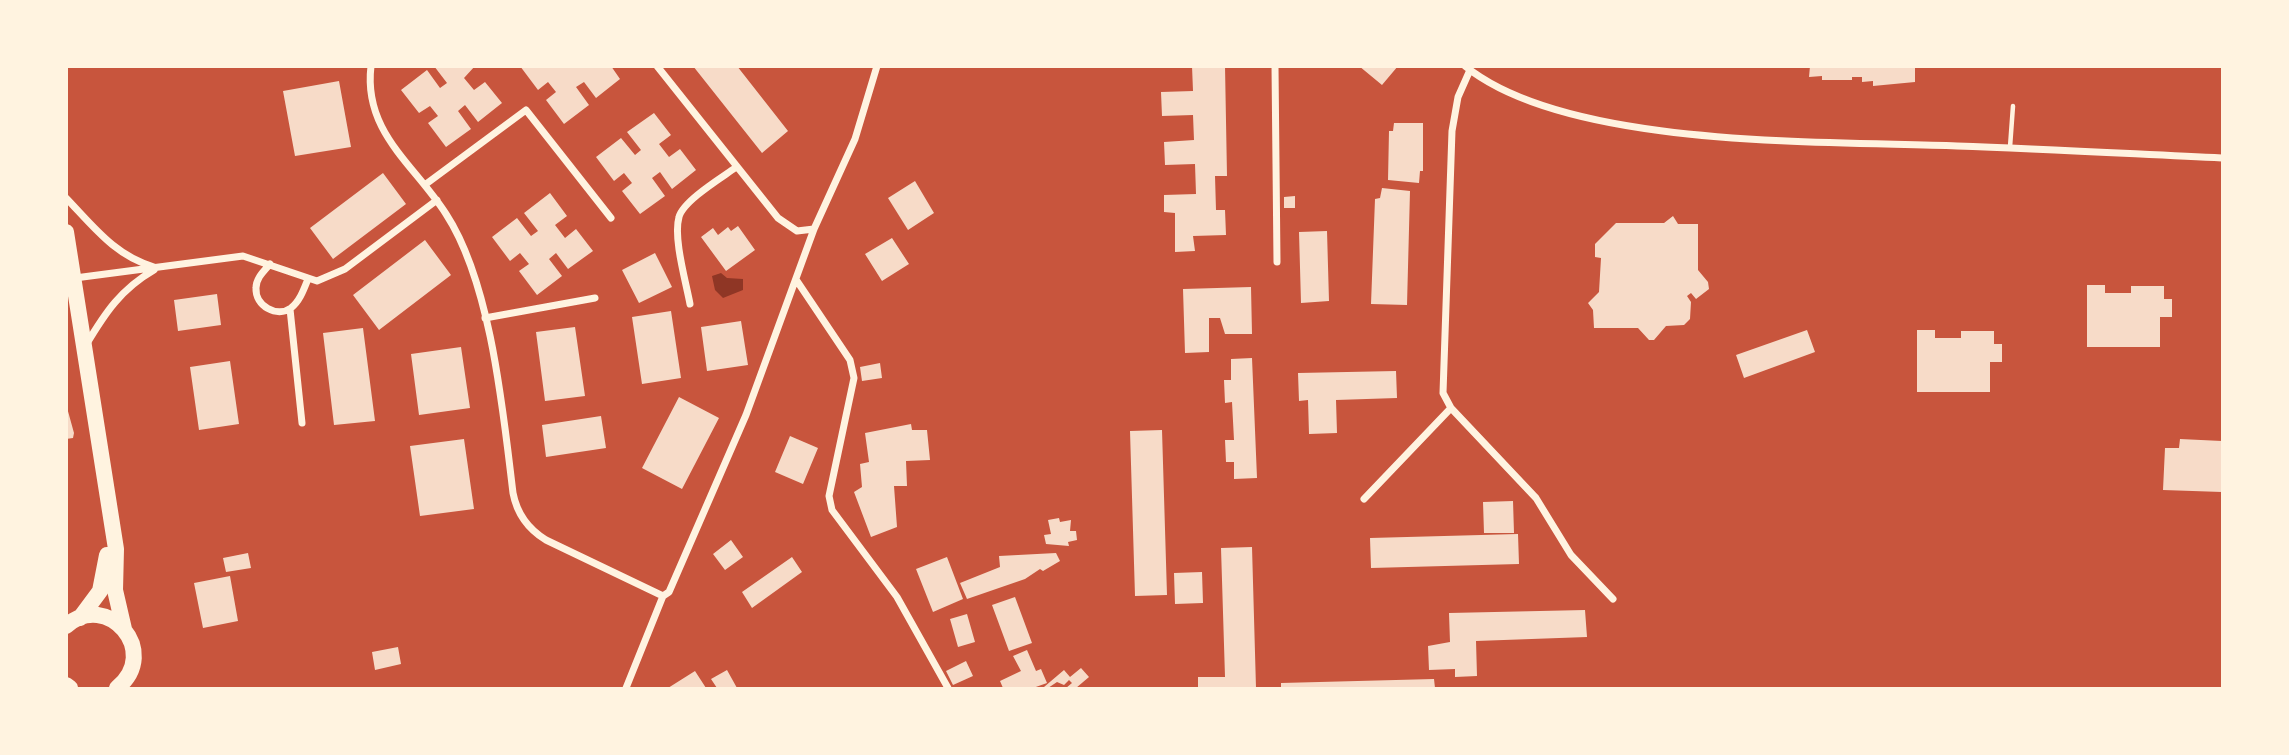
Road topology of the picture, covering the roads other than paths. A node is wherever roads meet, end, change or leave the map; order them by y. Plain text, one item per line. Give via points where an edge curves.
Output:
1 (371, 66) edge
2 (657, 66) edge
3 (877, 66) edge
4 (1275, 66) edge
5 (1467, 68) edge
6 (2013, 106) dead end
7 (2010, 148) junction
8 (2222, 158) edge
9 (735, 168) junction
10 (426, 184) junction
11 (66, 198) edge
12 (437, 200) junction
13 (611, 218) dead end
14 (814, 229) junction
15 (66, 232) edge
16 (1277, 262) dead end
17 (270, 264) junction
18 (158, 268) junction
19 (75, 278) junction
20 (308, 279) junction
21 (797, 281) junction
22 (595, 298) dead end
23 (690, 303) dead end
24 (290, 309) junction
25 (485, 318) junction
26 (85, 346) junction
27 (1451, 408) junction
28 (302, 423) dead end
29 (1364, 499) dead end
30 (111, 518) junction
31 (663, 596) junction
32 (1613, 599) dead end
33 (73, 622) edge
34 (124, 629) junction
35 (132, 681) edge
36 (117, 688) edge
37 (625, 688) edge
38 (948, 688) edge

1 - 10 street via 371,99 381,130
2 - 9 street
3 - 14 street via 855,139
4 - 16 street
5 - 7 street via 1504,90 1571,114 1666,132
5 - 27 street via 1452,131 1443,393
6 - 7 lane
7 - 8 street
9 - 14 street via 789,228 801,232
9 - 23 street via 687,204 679,217 678,237
10 - 12 street
10 - 13 street via 526,110
11 - 18 street via 117,250 132,261
12 - 20 street via 337,275
12 - 25 street via 466,255
14 - 21 street
15 - 19 main road
17 - 18 street via 243,256
17 - 20 street
17 - 24 street via 255,288 258,300 267,309
18 - 19 street
18 - 26 street via 123,291
19 - 26 main road
20 - 24 street
21 - 31 street via 747,415 669,593
21 - 38 street via 850,360 854,378 829,496 832,510 897,597
22 - 25 street
24 - 28 street
25 - 31 street via 513,493 522,518 564,551
26 - 30 main road
27 - 29 street
27 - 32 street via 1536,498 1571,555
30 - 33 main road via 100,591
30 - 34 main road via 115,590
31 - 37 street
33 - 34 main road via 104,616
34 - 35 main road via 134,650
35 - 36 main road

